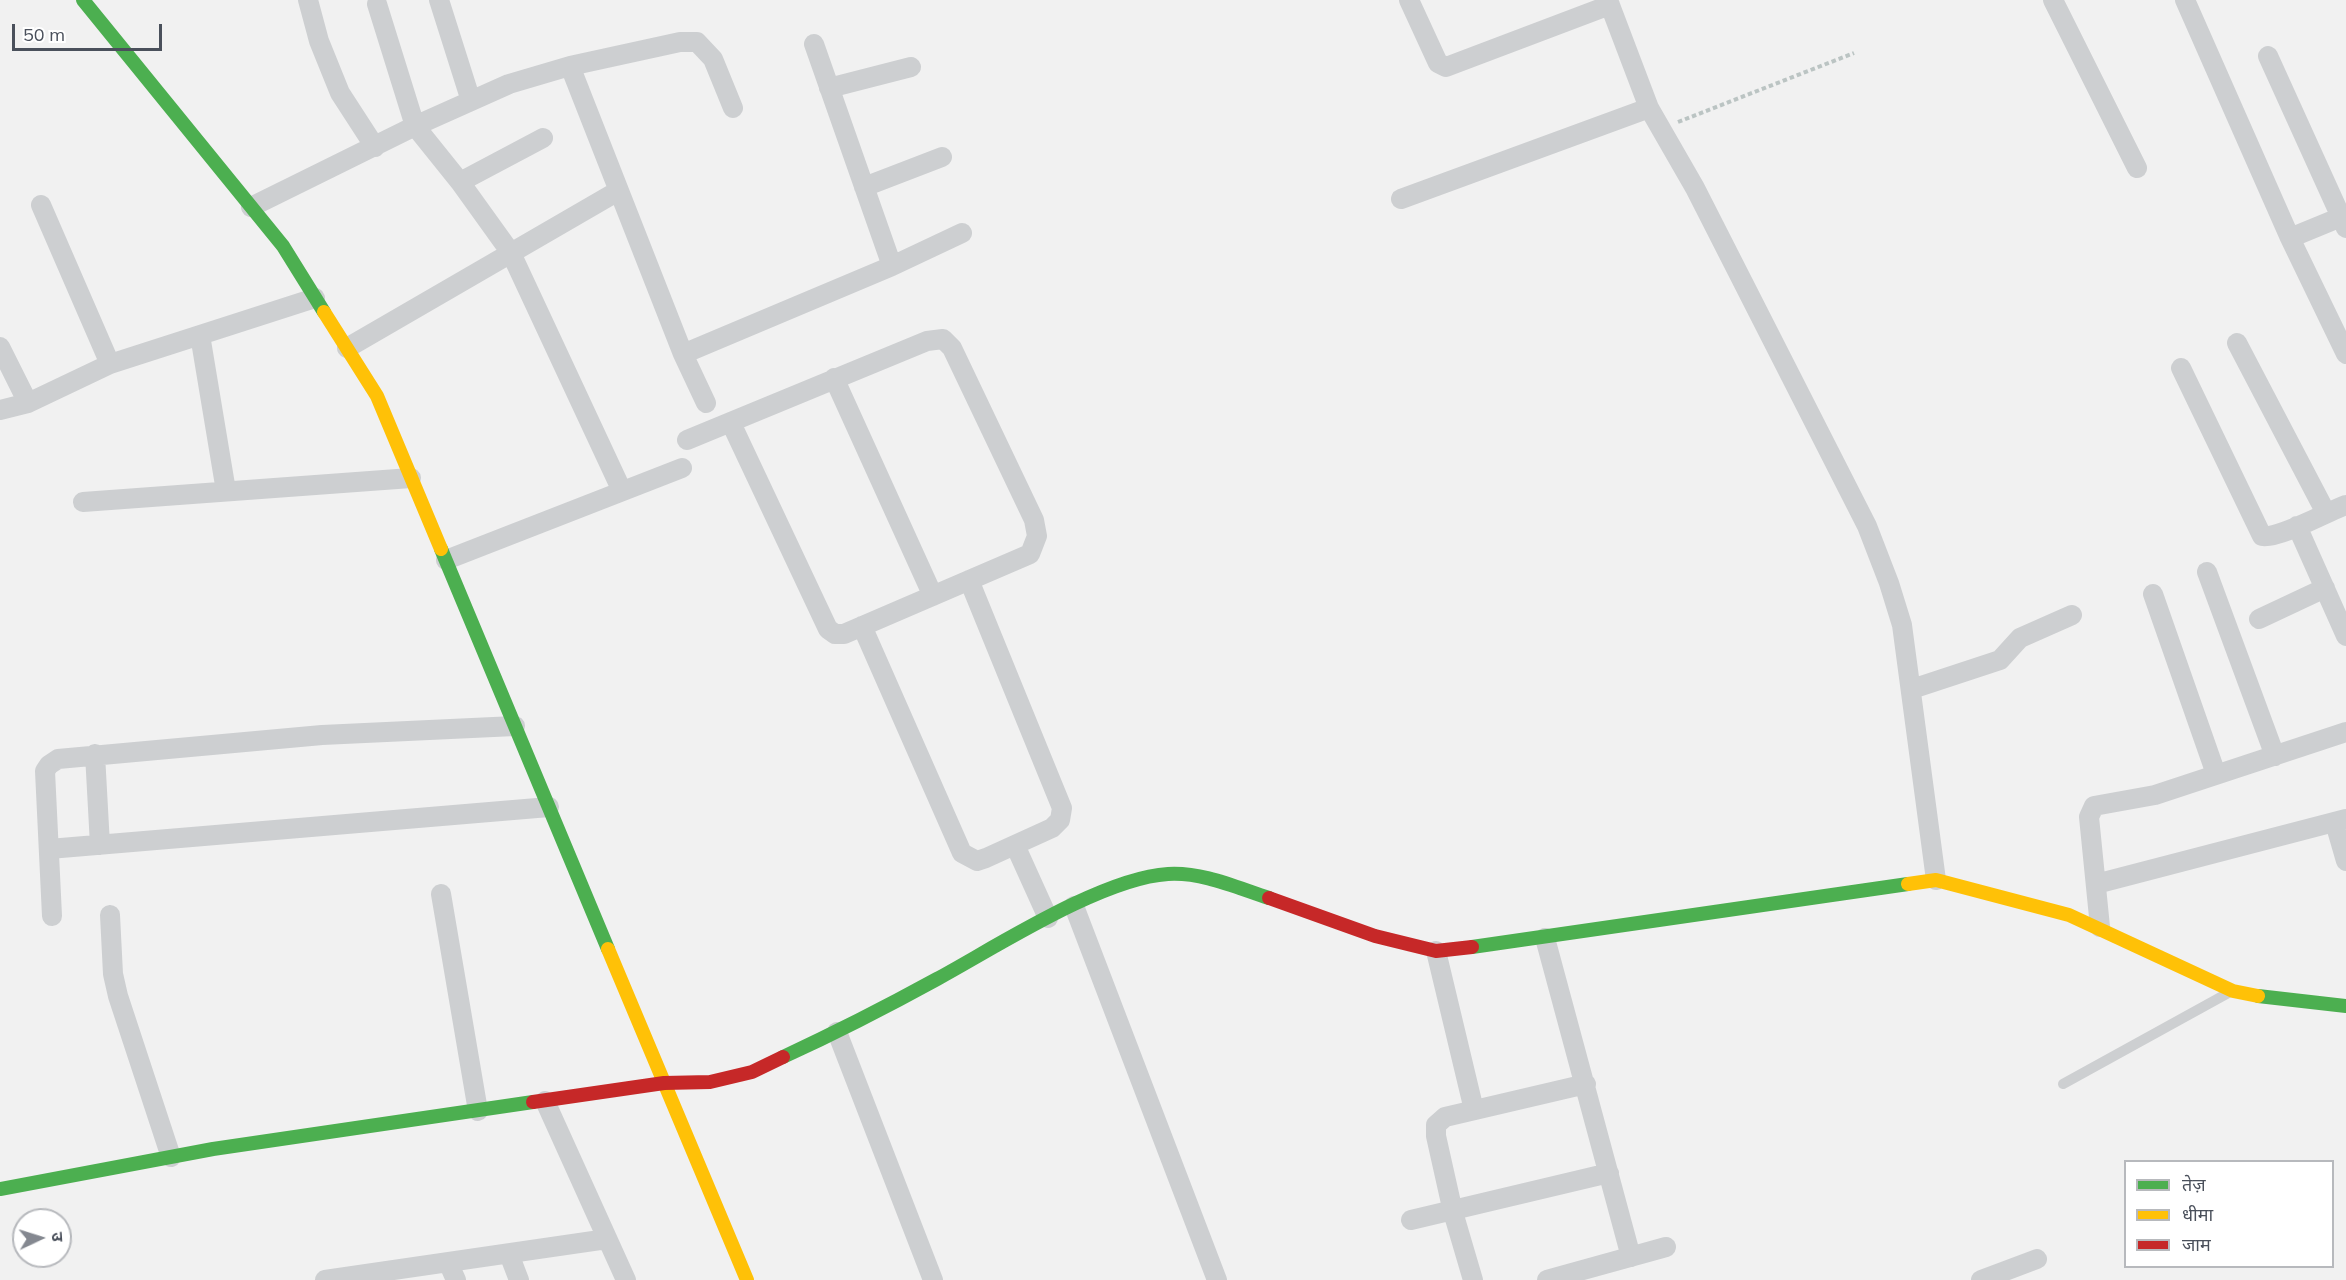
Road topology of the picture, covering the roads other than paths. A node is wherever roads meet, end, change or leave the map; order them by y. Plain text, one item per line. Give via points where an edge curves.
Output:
1 (83, 0) edge
2 (308, 0) edge
3 (439, 0) edge
4 (1409, 0) edge
5 (2053, 0) edge
6 (2185, 0) edge
7 (1609, 3) edge
8 (376, 4) dead end
9 (814, 44) dead end
10 (2268, 56) dead end
11 (570, 66) junction
12 (911, 67) dead end
13 (829, 88) junction
14 (471, 101) junction
15 (733, 108) dead end
16 (1649, 108) junction
17 (415, 126) junction
18 (543, 138) dead end
19 (375, 147) junction
20 (942, 157) dead end
21 (2137, 168) dead end
22 (460, 182) junction
23 (864, 187) junction
24 (618, 191) junction
25 (1401, 199) dead end
26 (41, 205) dead end
27 (251, 207) junction
28 (2344, 220) edge
29 (962, 233) dead end
30 (2290, 238) junction
31 (511, 254) junction
32 (892, 266) junction
33 (315, 298) junction
34 (200, 335) junction
35 (2237, 343) dead end
36 (0, 347) edge
37 (347, 348) junction
38 (683, 354) junction
39 (2346, 354) edge
40 (110, 364) junction
41 (2181, 368) dead end
42 (834, 378) junction
43 (28, 403) junction
44 (706, 403) dead end
45 (0, 410) edge
46 (731, 423) junction
47 (687, 440) dead end
48 (682, 468) dead end
49 (411, 478) junction
50 (226, 491) junction
51 (622, 491) junction
52 (83, 502) dead end
53 (2346, 505) edge
54 (2326, 513) junction
55 (2297, 526) junction
56 (446, 560) junction
57 (2207, 572) dead end
58 (969, 580) junction
59 (2325, 588) junction
60 (2153, 594) dead end
61 (933, 596) junction
62 (2072, 615) dead end
63 (2259, 619) dead end
64 (862, 626) junction
65 (2346, 636) edge
66 (1912, 689) junction
67 (515, 726) junction
68 (2346, 732) edge
69 (95, 754) junction
70 (2275, 756) junction
71 (2216, 774) junction
72 (549, 807) junction
73 (2340, 821) edge
74 (100, 845) junction
75 (1015, 845) junction
76 (49, 849) junction
77 (2346, 861) edge
78 (1936, 880) junction
79 (2096, 884) junction
80 (441, 894) dead end
81 (1074, 906) junction
82 (110, 915) dead end
83 (52, 916) dead end
84 (1048, 918) junction
85 (2100, 927) junction
86 (1545, 938) junction
87 (1436, 951) junction
88 (2233, 991) junction
89 (2346, 1006) edge
90 (837, 1032) junction
91 (664, 1083) junction
92 (1586, 1084) junction
93 (2064, 1084) dead end
94 (545, 1101) junction
95 (1474, 1110) junction
96 (478, 1111) junction
97 (171, 1157) junction
98 (1609, 1173) junction
99 (0, 1189) edge
100 (1453, 1212) junction
101 (1411, 1220) dead end
102 (607, 1239) junction
103 (1666, 1247) dead end
104 (509, 1254) junction
105 (1631, 1257) junction
106 (2037, 1259) dead end
107 (452, 1271) edge
108 (2006, 1276) edge
109 (325, 1280) edge
110 (519, 1280) edge
111 (626, 1280) edge
112 (747, 1280) edge
113 (933, 1280) edge
114 (1217, 1280) edge
115 (1473, 1280) edge
116 (1547, 1280) edge
117 (1981, 1280) edge

1 - 27 street
2 - 19 street via 340,93
3 - 14 street
4 - 7 street via 1438,63 1446,67
5 - 21 street
6 - 30 street
7 - 16 street
8 - 17 street
9 - 13 street
10 - 28 street
11 - 14 street via 509,84
11 - 15 street via 680,42 697,42 713,58
11 - 24 street
12 - 13 street
13 - 23 street
14 - 17 street
16 - 25 street
16 - 66 street via 1695,188 1867,526 1902,625
17 - 19 street
17 - 22 street
18 - 22 street
19 - 27 street
20 - 23 street
22 - 31 street
23 - 32 street
24 - 31 street
24 - 38 street
26 - 40 street
27 - 33 street via 283,246
28 - 30 street
29 - 32 street
30 - 39 street
31 - 37 street
31 - 51 street
32 - 38 street
33 - 34 street
33 - 37 street
34 - 40 street
34 - 50 street
35 - 54 street
36 - 43 street
37 - 49 street via 377,396
38 - 44 street
40 - 43 street
41 - 55 street via 2262,536
42 - 46 street
42 - 58 street via 934,338 943,339 952,348 1034,520 1037,536 1030,554
42 - 61 street
43 - 45 street
46 - 47 street
46 - 64 street via 828,629 844,634
48 - 51 street
49 - 50 street
49 - 56 street
50 - 52 street
51 - 56 street
53 - 54 street
54 - 55 street
55 - 59 street
56 - 67 street
57 - 70 street
58 - 61 street
58 - 75 street via 1062,808 1060,820 1052,828
59 - 63 street
59 - 65 street
60 - 71 street
61 - 64 street
62 - 66 street via 2020,638 2000,660
64 - 75 street via 962,853 977,861
66 - 78 street
67 - 69 street via 322,735
67 - 72 street
68 - 70 street
69 - 74 street
69 - 76 street via 58,759 45,771
70 - 71 street
71 - 79 street via 2154,795 2094,806 2089,817
72 - 74 street
72 - 91 street
73 - 77 street
73 - 79 street
74 - 76 street
75 - 84 street
76 - 83 street
78 - 85 street
78 - 86 street
79 - 85 street
80 - 96 street
81 - 84 street
81 - 87 street via 1147,877 1197,874 1375,936
81 - 114 street
82 - 97 street via 118,996
84 - 90 street
85 - 88 street
86 - 87 street
86 - 92 street
87 - 95 street
88 - 89 street
88 - 93 lane
90 - 91 street via 752,1072 710,1082
90 - 113 street
91 - 94 street
91 - 112 street
92 - 95 street
92 - 98 street
94 - 96 street
94 - 102 street
95 - 100 street via 1445,1117 1436,1125
96 - 97 street
97 - 99 street
98 - 100 street
98 - 105 street
100 - 101 street
100 - 115 street
102 - 104 street
102 - 111 street
103 - 105 street
104 - 107 street
104 - 110 street
105 - 116 street
106 - 108 street
107 - 109 street
108 - 117 street

